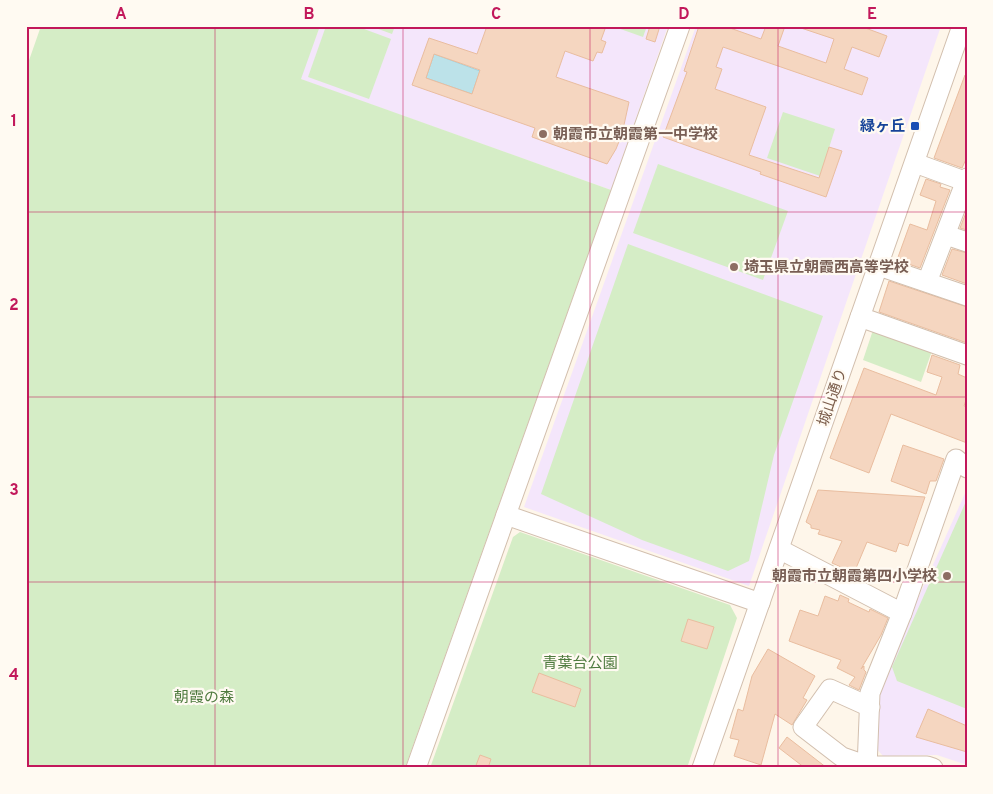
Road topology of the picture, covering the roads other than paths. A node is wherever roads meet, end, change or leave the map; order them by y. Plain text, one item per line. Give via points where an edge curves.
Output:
1 (680, 26) edge
2 (962, 26) edge
3 (959, 65) edge
4 (915, 163) junction
5 (966, 181) edge
6 (946, 235) junction
7 (967, 242) edge
8 (879, 266) junction
9 (927, 282) junction
10 (967, 296) edge
11 (860, 317) junction
12 (967, 355) edge
13 (967, 468) edge
14 (506, 515) junction
15 (779, 549) junction
16 (760, 602) junction
17 (902, 613) junction
18 (870, 707) junction
19 (867, 767) edge
20 (928, 767) edge
21 (416, 768) edge
22 (702, 768) edge

1 - 14 street
2 - 3 street, 城山通り
3 - 4 street, 城山通り
4 - 5 street
4 - 8 street, 城山通り
5 - 6 street
6 - 7 street
6 - 9 street
8 - 9 street
8 - 11 street, 城山通り
9 - 10 street
11 - 12 street
11 - 15 street, 城山通り
13 - 17 street via 956,458
14 - 16 street
14 - 21 street
15 - 16 street, 城山通り
15 - 17 street
16 - 22 street, 城山通り
17 - 18 street via 870,693
18 - 19 street
18 - 19 street via 830,689 803,727 842,757
19 - 20 street

